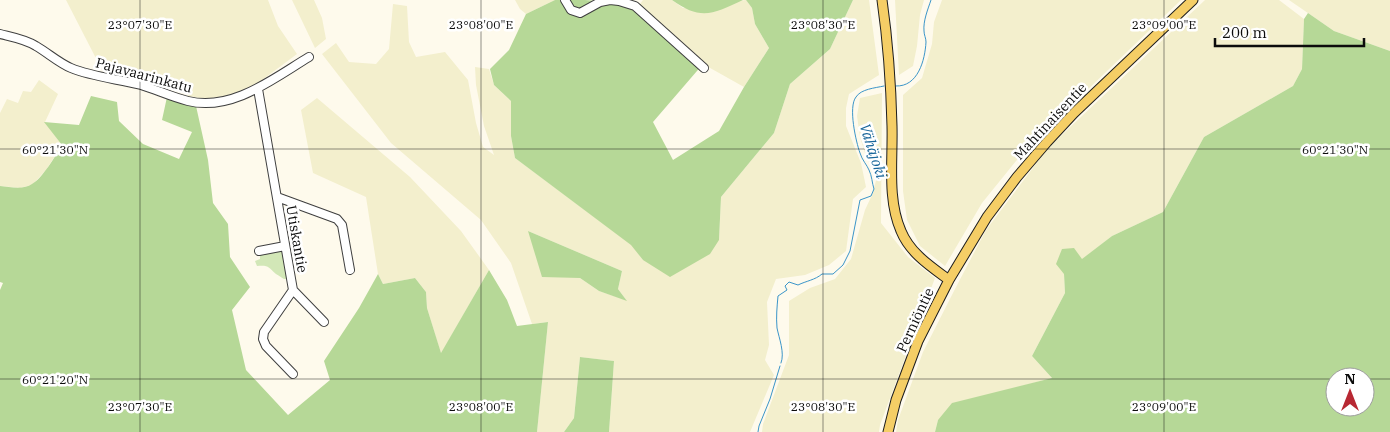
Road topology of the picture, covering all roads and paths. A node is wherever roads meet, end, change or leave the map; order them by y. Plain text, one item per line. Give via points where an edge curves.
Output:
1 (565, 0) edge
2 (882, 0) edge
3 (1193, 0) edge
4 (0, 34) edge
5 (309, 57) dead end
6 (704, 68) dead end
7 (258, 89) junction
8 (277, 197) junction
9 (285, 246) junction
10 (258, 251) dead end
11 (350, 270) dead end
12 (949, 280) junction
13 (292, 290) junction
14 (324, 322) dead end
15 (293, 374) dead end
16 (888, 432) edge

1 - 6 street via 571,10 580,13 610,0 635,6
2 - 12 main road, Perniöntie via 890,77 892,189 896,217 912,249 926,264
3 - 12 main road, Mahtinaisentie via 1046,142 987,217
4 - 7 street, Pajavaarinkatu via 34,45 70,68 141,85 188,101 225,100
5 - 7 street, Pajavaarinkatu
7 - 8 street, Utiskantie
8 - 9 street, Utiskantie
8 - 11 street via 337,219 342,225
9 - 10 street
9 - 13 street, Utiskantie
12 - 16 main road, Perniöntie via 918,341
13 - 14 street
13 - 15 street, Utiskantie via 264,332 263,340

